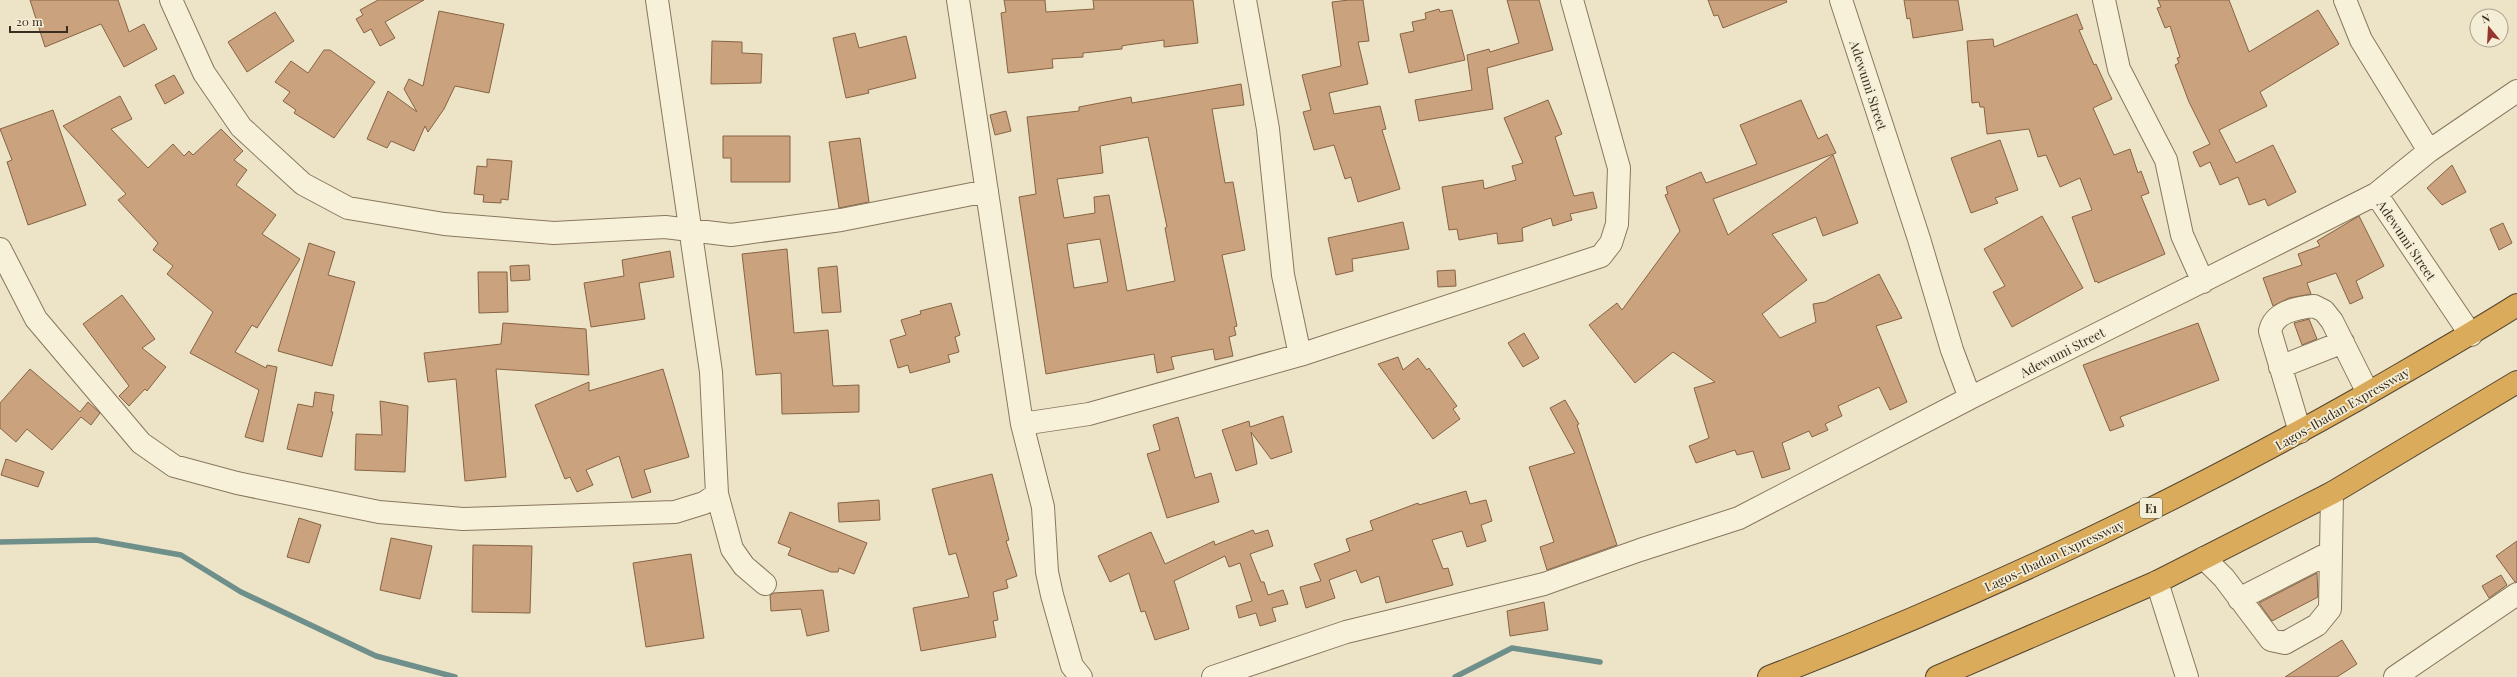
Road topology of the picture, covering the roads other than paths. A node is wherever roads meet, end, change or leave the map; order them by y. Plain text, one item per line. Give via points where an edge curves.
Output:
1 (171, 0) edge
2 (657, 0) edge
3 (958, 0) edge
4 (1244, 0) edge
5 (1572, 0) edge
6 (1841, 0) edge
7 (2104, 0) edge
8 (2345, 0) edge
9 (2517, 91) edge
10 (2429, 151) junction
11 (987, 191) junction
12 (2376, 194) junction
13 (689, 232) junction
14 (0, 249) edge
15 (2202, 282) junction
16 (2517, 305) edge
17 (2471, 335) junction
18 (2342, 342) junction
19 (1300, 355) junction
20 (2280, 367) junction
21 (2517, 382) edge
22 (2368, 393) junction
23 (1970, 398) junction
24 (1022, 424) junction
25 (2300, 432) junction
26 (2332, 493) junction
27 (717, 494) junction
28 (2331, 552) junction
29 (2204, 558) junction
30 (2157, 582) junction
31 (765, 584) dead end
32 (2517, 594) edge
33 (2239, 599) junction
34 (1080, 677) edge
35 (1213, 677) edge
36 (1768, 677) edge
37 (1937, 677) edge
38 (2187, 677) edge
39 (2395, 677) edge

1 - 13 street via 204,73 242,127 303,184 348,208 444,224 554,233 665,227
2 - 13 street
3 - 11 street
4 - 19 street via 1268,129 1283,275
5 - 19 street via 1619,168 1617,224 1611,243 1601,256 1580,264
6 - 23 street, Adewumi Street via 1920,239 1952,350
7 - 15 street via 2119,69 2166,160 2182,235
8 - 10 street via 2361,40
9 - 10 street
10 - 12 street
11 - 13 street via 801,226 731,235
11 - 24 street
12 - 15 street, Adewumi Street
12 - 17 street, Adewumi Street
13 - 27 street via 711,372
14 - 27 street via 36,319 141,443 174,466 237,483 379,512 463,519 675,512 704,503
15 - 23 street, Adewumi Street
16 - 17 highway, Lagos-Ibadan Expressway / E1
17 - 22 highway, Lagos-Ibadan Expressway / E1
18 - 20 street
18 - 20 street via 2324,311 2314,306 2277,316 2270,331
18 - 22 street
19 - 24 street via 1089,414
20 - 25 street
21 - 26 highway
22 - 25 highway, Lagos-Ibadan Expressway / E1
23 - 35 street via 1739,518 1544,584 1346,632
24 - 34 street via 1043,507 1047,572 1052,595 1072,666
25 - 36 highway, Lagos-Ibadan Expressway / E1 via 2056,556
26 - 28 street
26 - 29 highway
27 - 31 street via 732,549 744,566
28 - 33 street
28 - 33 street via 2330,609 2317,626 2285,643 2271,640
29 - 30 highway
29 - 33 street via 2224,578
30 - 37 highway
30 - 38 street
32 - 39 street

